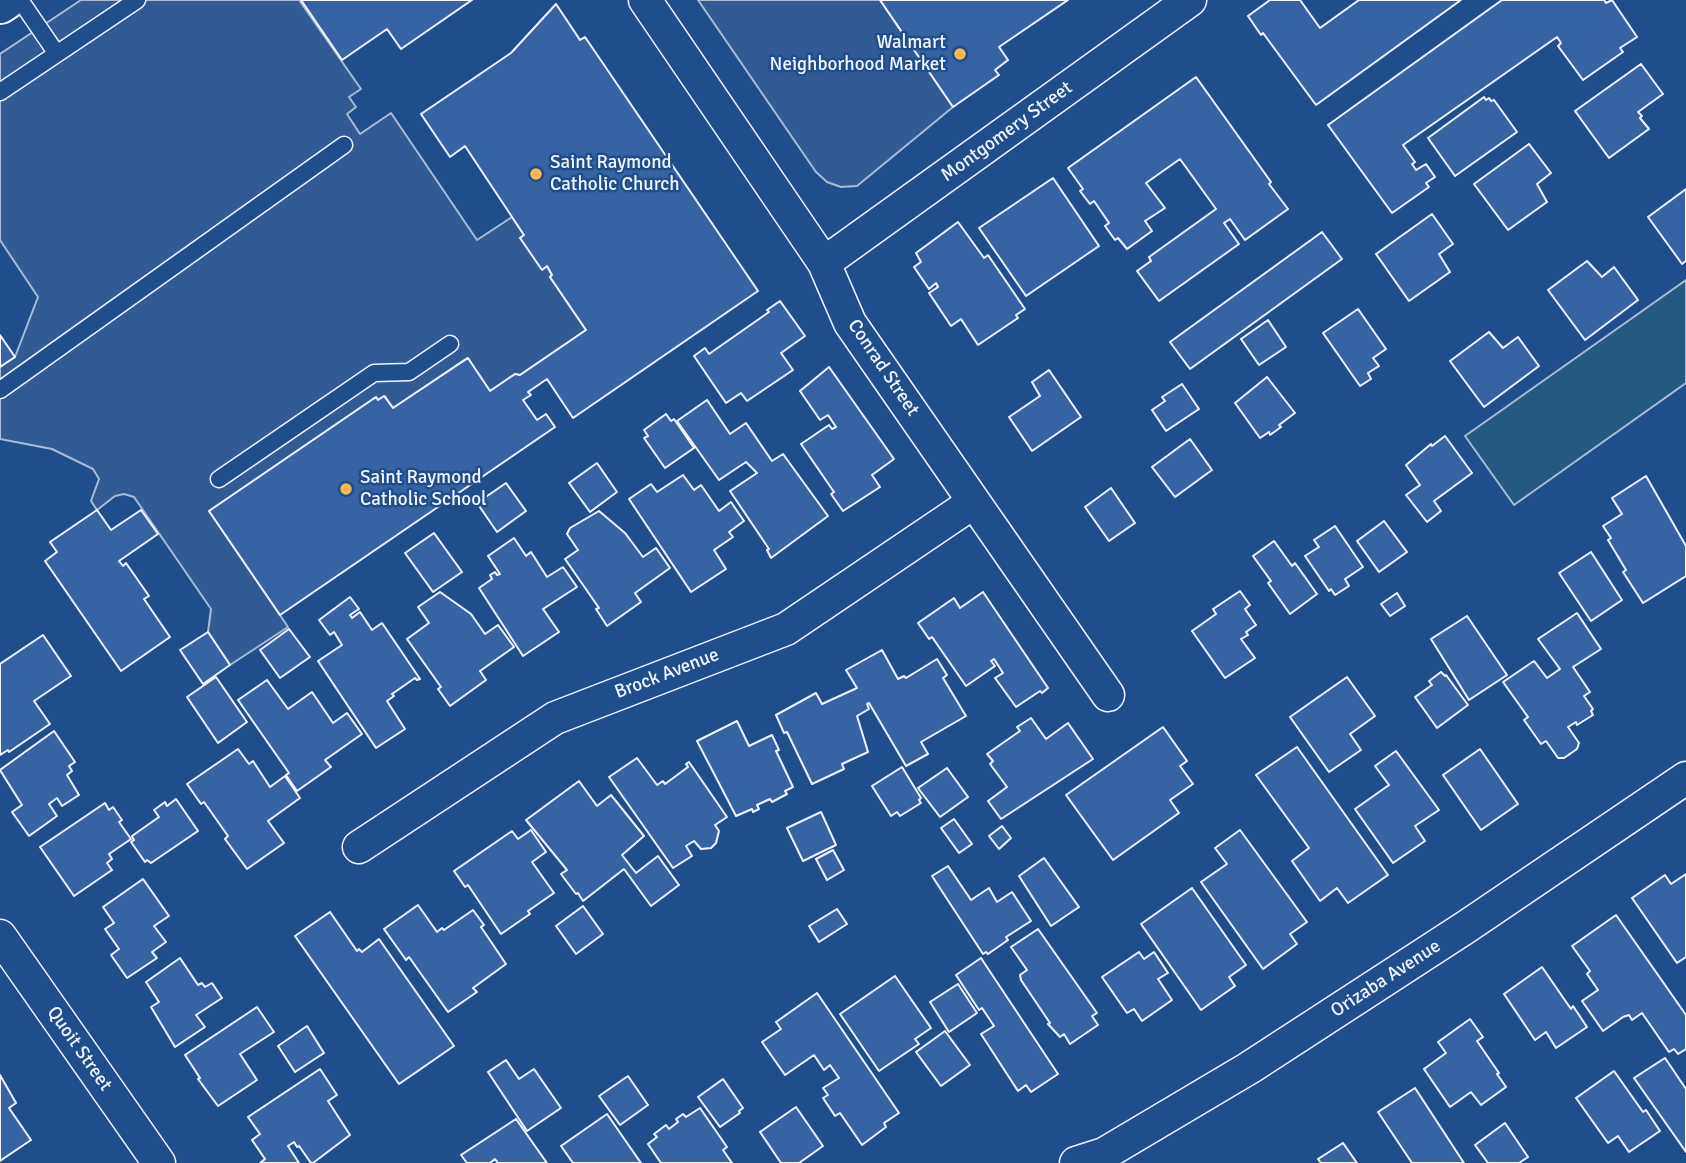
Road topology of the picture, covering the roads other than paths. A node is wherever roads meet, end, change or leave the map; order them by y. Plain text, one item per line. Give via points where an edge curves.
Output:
1 (6, 0) edge
2 (20, 0) edge
3 (137, 0) edge
4 (645, 0) edge
5 (1190, 0) edge
6 (0, 4) edge
7 (57, 54) junction
8 (0, 92) edge
9 (344, 145) dead end
10 (824, 263) junction
11 (450, 344) dead end
12 (0, 390) edge
13 (219, 480) dead end
14 (974, 502) junction
15 (1108, 695) dead end
16 (1686, 778) edge
17 (359, 847) dead end
18 (0, 936) edge
19 (159, 1163) edge
20 (1076, 1163) edge

1 - 6 main road
2 - 7 lane
3 - 7 lane
4 - 10 street, Conrad Street
5 - 10 street, Montgomery Street
7 - 8 lane
9 - 12 lane
10 - 14 street, Conrad Street via 850,323
11 - 13 lane via 409,372 374,373
14 - 15 street, Conrad Street
14 - 17 street, Brock Avenue via 786,629 555,718
16 - 20 street, Orizaba Avenue via 1249,1068 1104,1154
18 - 19 street, Quoit Street

